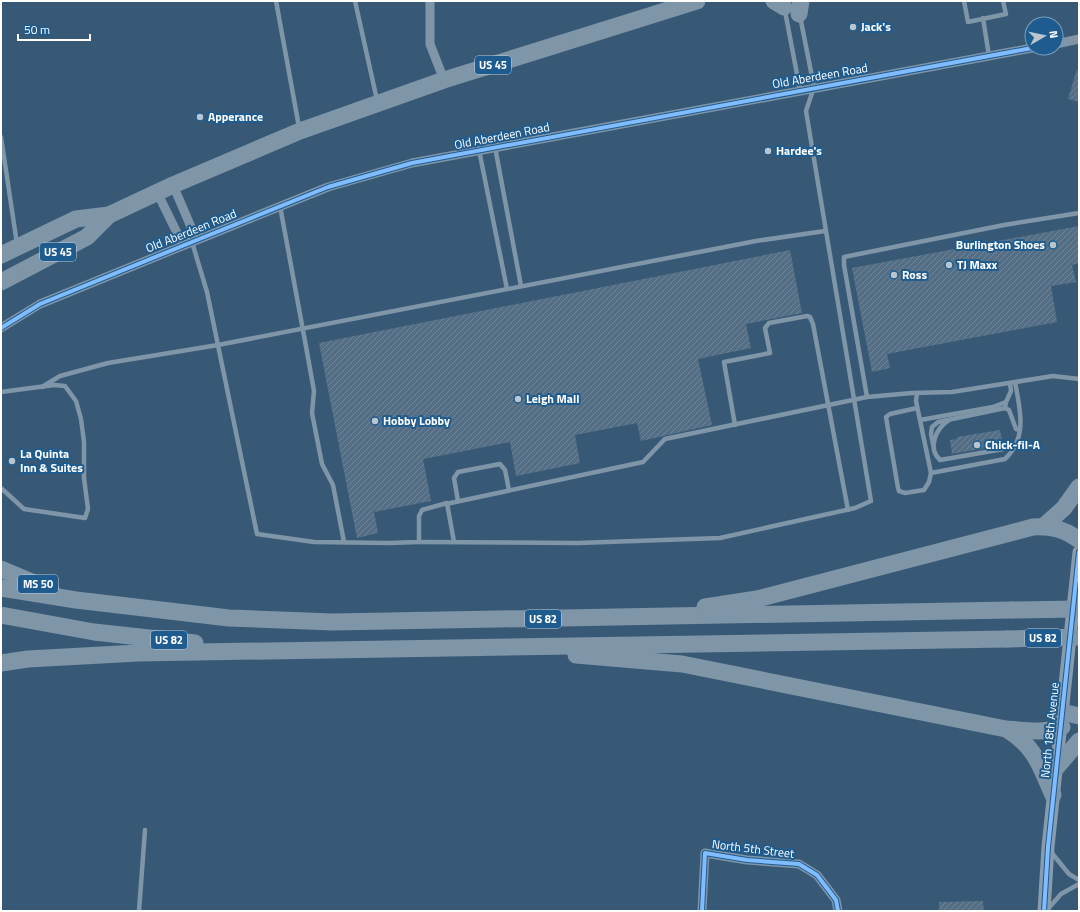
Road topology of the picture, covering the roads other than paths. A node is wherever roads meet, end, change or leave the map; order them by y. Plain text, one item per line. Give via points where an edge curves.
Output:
1 (276, 1) edge
2 (355, 1) edge
3 (430, 1) edge
4 (697, 1) edge
5 (964, 1) edge
6 (1004, 1) edge
7 (790, 4) edge
8 (983, 18) junction
9 (1079, 39) edge
10 (1064, 42) edge
11 (1024, 49) edge
12 (989, 56) junction
13 (444, 80) junction
14 (814, 87) junction
15 (800, 90) junction
16 (378, 103) junction
17 (300, 131) junction
18 (1, 137) edge
19 (495, 147) junction
20 (479, 150) junction
21 (174, 184) junction
22 (157, 192) junction
23 (280, 206) junction
24 (1079, 213) edge
25 (109, 215) junction
26 (826, 231) junction
27 (192, 242) junction
28 (18, 248) junction
29 (1, 255) edge
30 (1, 282) edge
31 (522, 286) junction
32 (507, 289) junction
33 (1, 328) edge
34 (304, 328) junction
35 (218, 345) junction
36 (1079, 379) edge
37 (1015, 382) junction
38 (1010, 383) junction
39 (42, 387) junction
40 (1, 392) edge
41 (917, 393) junction
42 (867, 397) junction
43 (855, 400) junction
44 (1006, 402) junction
45 (829, 406) junction
46 (917, 408) junction
47 (1005, 408) junction
48 (920, 420) junction
49 (735, 425) junction
50 (1020, 430) junction
51 (1015, 447) junction
52 (931, 473) junction
53 (1079, 487) edge
54 (1, 488) edge
55 (509, 490) junction
56 (458, 501) junction
57 (446, 504) junction
58 (848, 510) junction
59 (1044, 526) junction
60 (1079, 540) edge
61 (344, 542) junction
62 (419, 542) junction
63 (454, 542) junction
64 (1079, 552) edge
65 (1, 569) edge
66 (1, 588) edge
67 (76, 600) junction
68 (1079, 609) edge
69 (1, 615) edge
70 (630, 618) junction
71 (1079, 637) edge
72 (498, 647) junction
73 (340, 650) junction
74 (1, 663) edge
75 (1079, 716) edge
76 (1062, 720) junction
77 (1006, 729) junction
78 (1079, 741) edge
79 (1056, 768) junction
80 (1053, 795) junction
81 (145, 830) dead end
82 (1048, 847) junction
83 (1079, 880) edge
84 (1079, 884) edge
85 (139, 911) edge
86 (702, 911) edge
87 (838, 911) edge
88 (1045, 911) edge

1 - 17 lane
2 - 16 lane
3 - 13 street via 430,44
4 - 13 highway, US 45
5 - 8 lane via 968,22
6 - 8 lane via 1006,14
7 - 14 lane
7 - 15 lane
8 - 12 lane
9 - 10 street
11 - 12 street, Old Aberdeen Road
12 - 14 street, Old Aberdeen Road
13 - 16 highway, US 45
14 - 15 street, Old Aberdeen Road
14 - 26 lane via 806,111
15 - 19 street, Old Aberdeen Road
16 - 17 highway, US 45
17 - 21 highway, US 45
18 - 28 lane
19 - 20 street, Old Aberdeen Road
19 - 31 lane
20 - 23 street, Old Aberdeen Road via 412,163 328,187
20 - 32 lane
21 - 22 highway, US 45
21 - 27 street via 194,234
22 - 25 highway, US 45
22 - 27 street via 179,238
23 - 27 street, Old Aberdeen Road
23 - 34 lane
24 - 42 lane via 844,257
25 - 28 highway, US 45 via 76,219
25 - 30 highway, US 45 via 87,237
26 - 31 lane via 756,241
26 - 43 lane
27 - 33 street, Old Aberdeen Road via 40,304
27 - 35 lane via 207,292
28 - 29 highway, US 45
31 - 32 lane
32 - 34 lane
34 - 35 lane
34 - 61 lane via 314,391 312,413 321,458 333,485
35 - 39 lane via 108,363 60,376
35 - 61 lane via 257,534 314,542
36 - 37 lane via 1052,376
37 - 38 lane
37 - 50 lane via 1022,416
38 - 41 lane via 952,392
38 - 44 lane via 1011,391
39 - 40 lane
39 - 54 lane via 65,386 76,401 84,442 84,478 88,508 85,518 24,509
41 - 42 lane
41 - 46 lane
42 - 43 lane
43 - 45 lane
43 - 58 lane via 871,501
44 - 47 lane
44 - 48 lane via 993,407
45 - 49 lane
45 - 49 lane via 810,317 769,323 765,328 770,352 724,362
45 - 58 lane
46 - 48 lane
46 - 52 lane via 886,417 900,492 924,490
47 - 50 lane via 1009,410 1016,429
47 - 51 lane via 948,420 942,424 937,431 935,444 938,457 945,460
48 - 52 lane
49 - 55 lane via 665,439 643,462
50 - 51 lane
51 - 52 lane via 1005,459
53 - 59 highway via 1064,508
55 - 56 lane
55 - 56 lane via 505,470 500,464 466,469 458,472 454,478
56 - 57 lane
57 - 62 lane via 422,510 419,516
57 - 63 lane
58 - 63 lane via 720,538
59 - 60 highway via 1068,532
59 - 70 highway via 757,599
61 - 62 lane
62 - 63 lane
64 - 76 street, North 18th Avenue
65 - 67 highway, MS 50
66 - 67 highway, US 82
67 - 70 highway, US 82 via 229,618 317,622
68 - 70 highway, US 82, bridge
69 - 73 highway, US 82 via 94,632 202,644
71 - 72 highway, US 82, bridge
72 - 73 highway, US 82
72 - 77 highway via 682,664
73 - 74 highway via 138,653 28,659
75 - 76 highway
76 - 77 highway via 1054,730 1038,732
76 - 79 street, North 18th Avenue
77 - 80 highway via 1022,739 1031,749
78 - 79 highway
79 - 80 street, North 18th Avenue
80 - 82 street, North 18th Avenue
81 - 85 lane
82 - 83 lane via 1069,874
82 - 88 street, North 18th Avenue
84 - 88 lane via 1062,894
86 - 87 street, North 5th Street via 705,853 747,860 799,864 817,875 836,900

